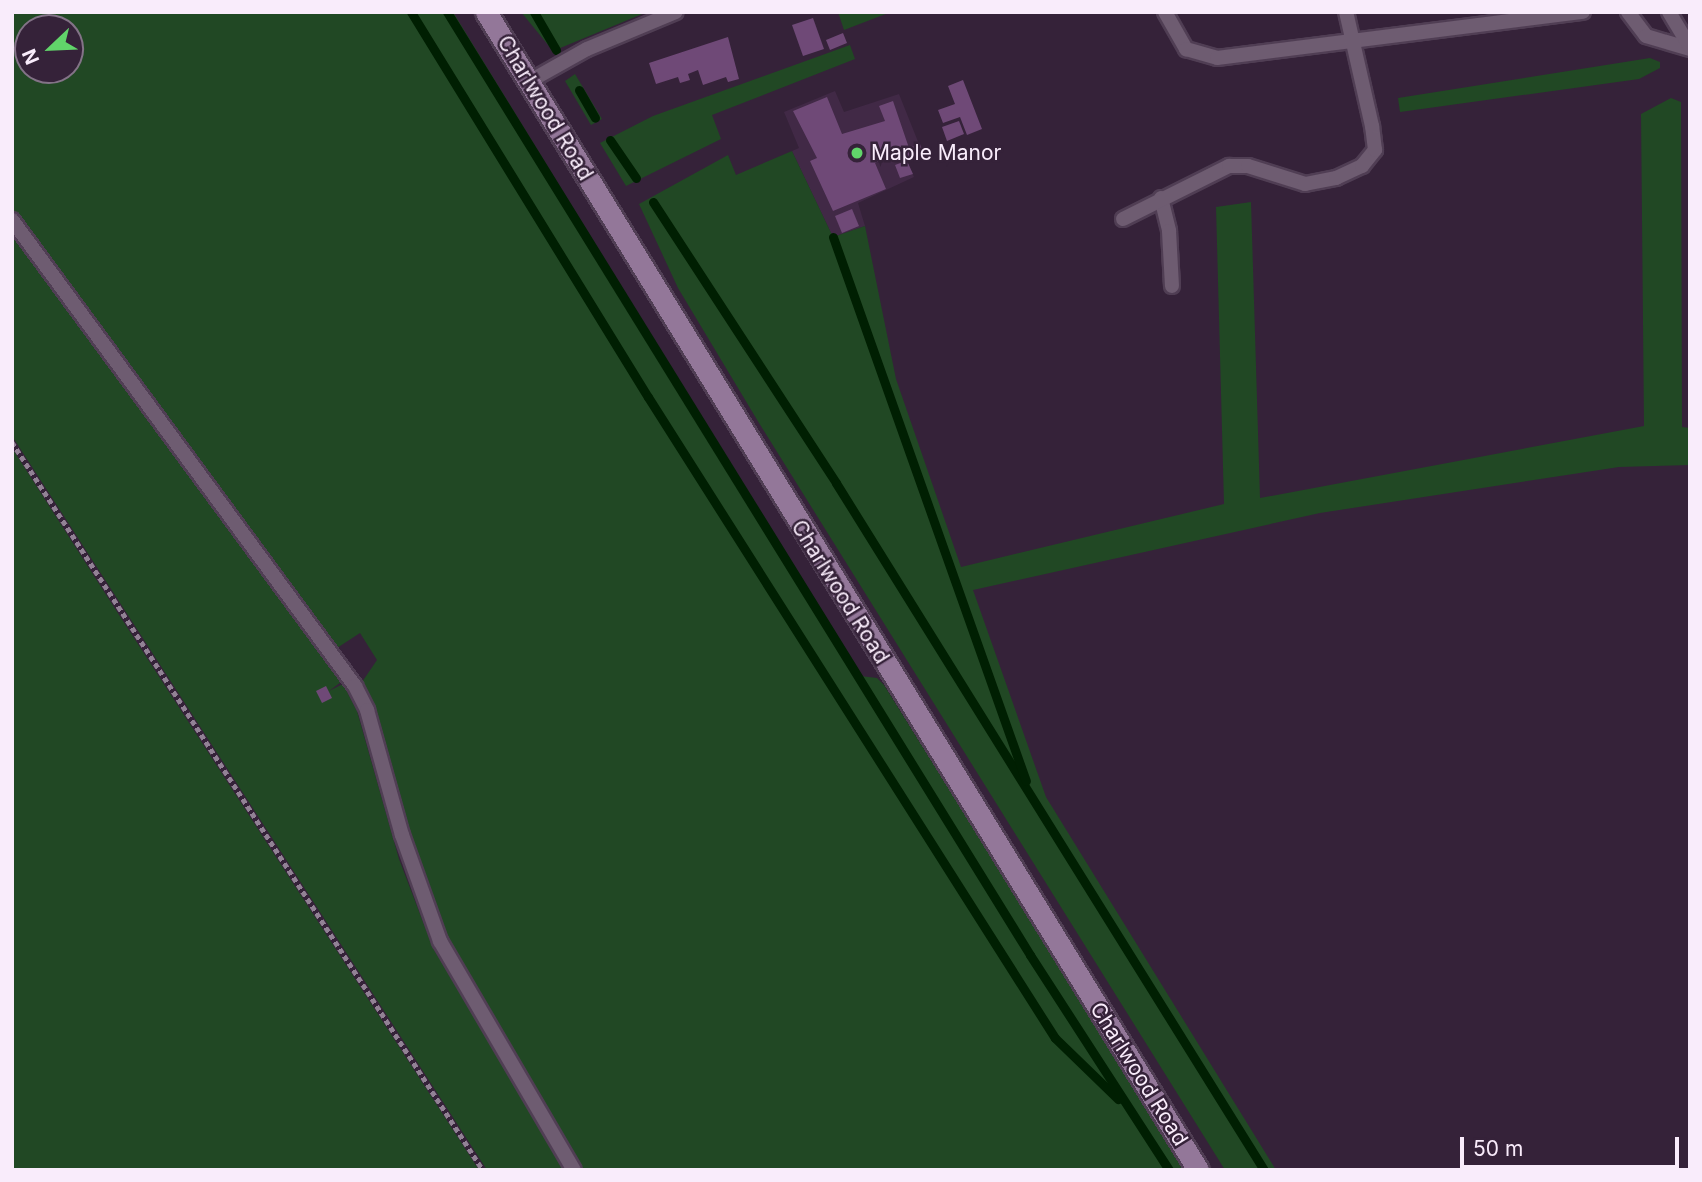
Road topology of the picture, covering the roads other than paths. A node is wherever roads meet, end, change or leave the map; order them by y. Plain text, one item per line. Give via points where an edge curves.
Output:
1 (486, 12) edge
2 (676, 12) edge
3 (1165, 12) edge
4 (1346, 12) edge
5 (1583, 12) edge
6 (1628, 12) edge
7 (1669, 12) edge
8 (1354, 39) junction
9 (1690, 48) edge
10 (530, 81) junction
11 (1161, 198) junction
12 (1124, 219) dead end
13 (12, 220) edge
14 (1172, 286) dead end
15 (574, 1170) edge
16 (1198, 1170) edge

1 - 10 street, Charlwood Road
2 - 10 lane via 587,49
3 - 8 lane via 1180,43 1207,58
4 - 8 lane
5 - 8 lane
6 - 9 lane via 1646,36
7 - 9 lane
8 - 11 lane via 1375,150 1362,166 1336,178 1305,184 1248,166 1229,166
10 - 16 street, Charlwood Road
11 - 12 lane
11 - 14 lane via 1170,231
13 - 15 lane via 359,692 440,941

